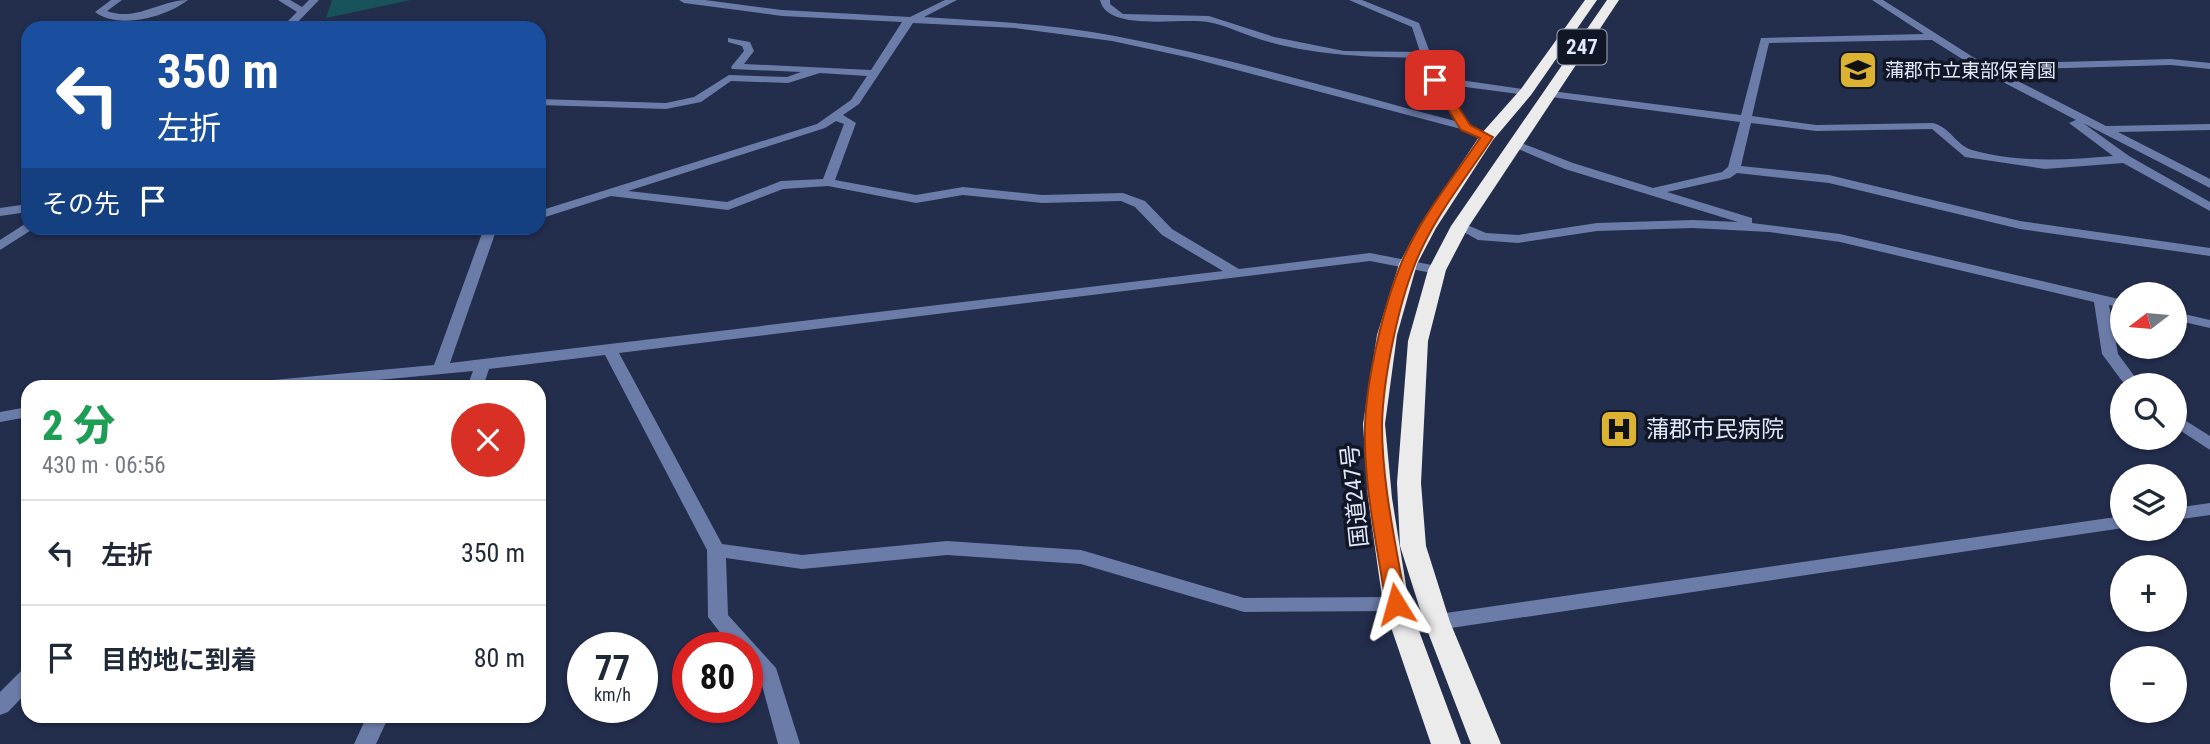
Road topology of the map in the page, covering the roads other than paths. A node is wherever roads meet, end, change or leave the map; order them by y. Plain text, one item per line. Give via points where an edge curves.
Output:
1 (117, 0) edge
2 (183, 0) edge
3 (284, 0) edge
4 (314, 0) edge
5 (684, 0) edge
6 (952, 0) edge
7 (1105, 0) edge
8 (1354, 0) edge
9 (1591, 0) edge
10 (1613, 0) edge
11 (1877, 0) edge
12 (302, 10) junction
13 (292, 21) edge
14 (907, 22) junction
15 (1931, 37) junction
16 (732, 40) dead end
17 (1427, 55) junction
18 (2210, 66) edge
19 (1982, 67) junction
20 (819, 70) junction
21 (874, 73) junction
22 (1435, 80) junction
23 (1526, 92) junction
24 (1551, 94) junction
25 (2039, 98) junction
26 (546, 102) edge
27 (838, 117) junction
28 (1747, 120) junction
29 (1465, 127) junction
30 (2210, 127) edge
31 (2105, 130) junction
32 (1487, 137) junction
33 (1515, 145) junction
34 (2125, 159) junction
35 (1734, 169) junction
36 (828, 182) junction
37 (2210, 184) edge
38 (1652, 192) junction
39 (612, 193) junction
40 (2210, 207) edge
41 (21, 209) edge
42 (0, 212) edge
43 (546, 213) edge
44 (1460, 226) junction
45 (1769, 228) junction
46 (21, 231) edge
47 (489, 235) edge
48 (0, 246) edge
49 (2210, 252) edge
50 (1408, 264) junction
51 (1437, 270) junction
52 (1235, 272) junction
53 (2101, 299) junction
54 (2110, 301) edge
55 (2188, 319) edge
56 (2210, 324) edge
57 (610, 350) junction
58 (483, 365) junction
59 (440, 370) junction
60 (402, 373) junction
61 (2124, 373) edge
62 (326, 380) edge
63 (390, 380) edge
64 (478, 380) edge
65 (21, 413) edge
66 (0, 417) edge
67 (2187, 428) edge
68 (2210, 444) edge
69 (2210, 509) edge
70 (2187, 512) edge
71 (2110, 524) edge
72 (716, 550) junction
73 (1396, 604) junction
74 (1437, 622) junction
75 (1404, 627) junction
76 (731, 632) edge
77 (763, 667) edge
78 (21, 684) edge
79 (0, 706) edge
80 (375, 723) edge
81 (365, 744) edge
82 (789, 744) edge
83 (1446, 744) edge
84 (1486, 744) edge

1 - 2 street via 100,12 130,16
3 - 12 street
4 - 12 street
5 - 14 street
6 - 14 street
7 - 17 street via 1121,17 1209,19 1272,40 1343,54
8 - 17 street via 1416,25
9 - 23 highway, 国道247号 / 247
10 - 24 highway, 247
11 - 15 street
12 - 13 street
14 - 21 street
14 - 29 street via 1015,25 1112,38
15 - 19 street
15 - 28 street via 1765,40
16 - 20 street via 746,44 749,51 736,67
17 - 22 street
18 - 19 street via 2171,62
19 - 25 street
20 - 21 street
20 - 26 street via 788,79 729,78 696,100 666,106
21 - 27 street via 855,102
22 - 23 street
22 - 29 street
23 - 32 highway, 国道247号 / 247
24 - 28 street
24 - 33 highway, 247
25 - 31 street
25 - 34 street
27 - 36 street via 850,123
27 - 39 street via 796,135
28 - 34 street via 1816,128 1933,126 1965,153 2045,165
28 - 35 street
29 - 32 street
30 - 31 street
31 - 37 street
32 - 50 highway, 国道247号 / 247
33 - 38 street
33 - 44 highway, 247
34 - 40 street
35 - 38 street via 1726,175
35 - 49 street via 1829,178 2020,225
36 - 39 street via 781,185 728,205
36 - 52 street via 916,199 962,191 1042,199 1123,197 1140,204 1167,232
38 - 45 street
39 - 43 street
41 - 42 street
44 - 45 street via 1483,237 1518,239 1597,227 1693,224
44 - 51 highway, 247
45 - 53 street via 1840,238
46 - 48 street
47 - 59 street
50 - 51 street
50 - 52 street via 1370,257
50 - 73 highway, 国道247号 / 247 via 1387,335 1374,424
51 - 74 highway, 247 via 1418,341 1409,483 1413,546
52 - 57 street
53 - 54 street
53 - 61 street via 2110,354
55 - 56 street
57 - 58 street
57 - 72 street
58 - 59 street
58 - 64 street
59 - 60 street
60 - 62 street
60 - 63 street
65 - 66 street
67 - 68 street
69 - 70 street
71 - 74 street
72 - 73 street via 802,562 947,548 1081,556 1244,605
72 - 76 street via 718,617
73 - 75 highway, 国道247号 / 247
74 - 75 street
74 - 84 highway, 247
75 - 83 highway, 国道247号 / 247
77 - 82 street via 769,674
78 - 79 street
80 - 81 street

